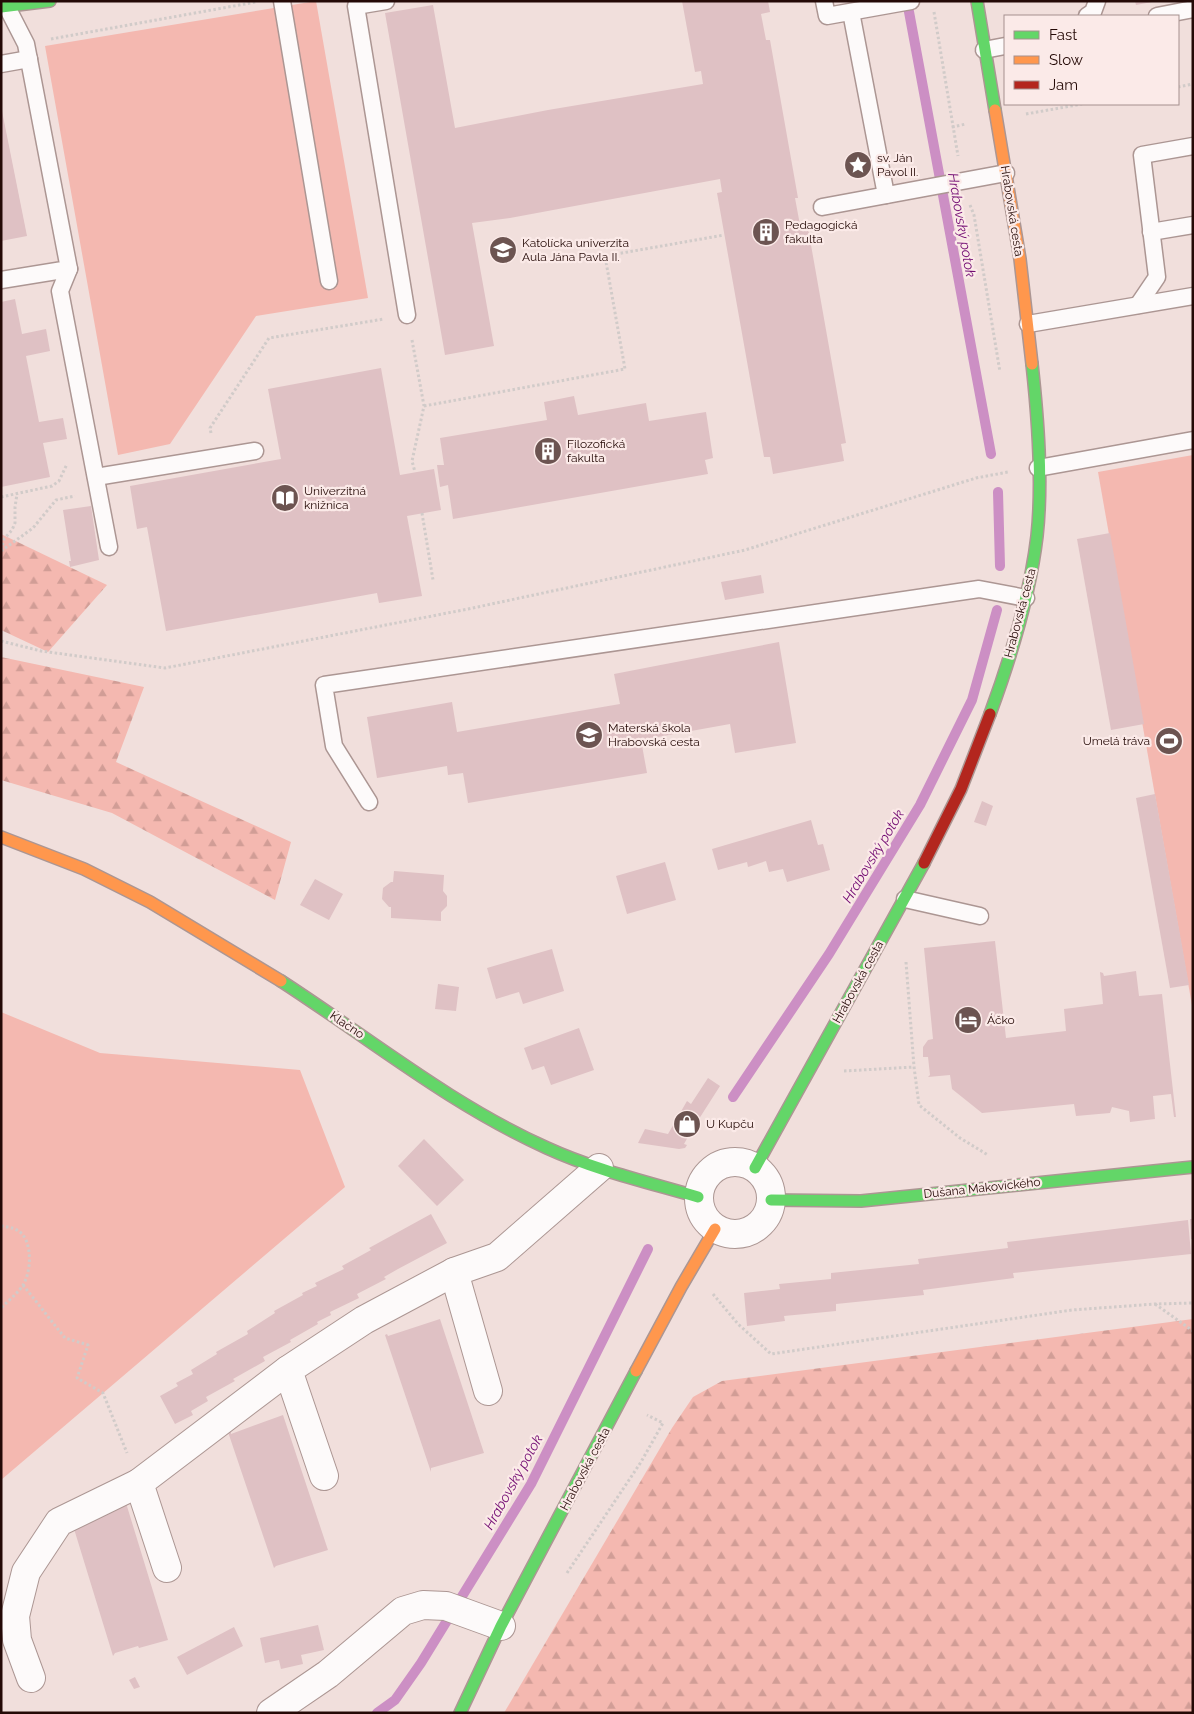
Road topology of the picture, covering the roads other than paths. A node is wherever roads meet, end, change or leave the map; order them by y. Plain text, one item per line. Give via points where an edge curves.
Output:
1 (50, 1) edge
2 (282, 1) edge
3 (386, 1) edge
4 (824, 1) edge
5 (911, 1) edge
6 (977, 1) edge
7 (1097, 1) edge
8 (4, 7) edge
9 (1193, 9) edge
10 (851, 12) junction
11 (1088, 15) edge
12 (1162, 15) edge
13 (1004, 46) edge
14 (984, 50) junction
15 (27, 52) junction
16 (1, 64) edge
17 (1193, 146) edge
18 (1006, 173) junction
19 (886, 195) junction
20 (822, 207) dead end
21 (1193, 225) edge
22 (1151, 232) junction
23 (69, 269) junction
24 (1, 280) edge
25 (329, 281) dead end
26 (1193, 296) edge
27 (1138, 304) junction
28 (407, 315) road end
29 (1028, 324) junction
30 (1193, 440) edge
31 (256, 451) dead end
32 (1038, 468) junction
33 (97, 483) junction
34 (109, 547) dead end
35 (1026, 598) junction
36 (369, 802) dead end
37 (1, 837) edge
38 (905, 899) junction
39 (980, 916) dead end
40 (1193, 1166) edge
41 (599, 1168) junction
42 (754, 1168) junction
43 (698, 1197) junction
44 (771, 1200) junction
45 (715, 1229) junction
46 (454, 1272) junction
47 (288, 1370) junction
48 (488, 1391) dead end
49 (324, 1476) dead end
50 (139, 1482) junction
51 (167, 1568) dead end
52 (501, 1626) junction
53 (31, 1678) dead end
54 (271, 1713) edge
55 (460, 1713) edge

1 - 8 street
2 - 25 lane
3 - 28 lane via 356,6
4 - 10 lane via 827,16
5 - 10 lane
6 - 14 street, Hrabovská cesta
7 - 11 lane
8 - 15 lane
9 - 12 lane
10 - 19 lane
13 - 14 lane
14 - 18 street, Hrabovská cesta
15 - 16 lane
15 - 23 lane
17 - 22 lane via 1142,155
18 - 19 lane
18 - 29 street, Hrabovská cesta
19 - 20 lane
21 - 22 lane
22 - 27 lane via 1157,277
23 - 24 lane
23 - 33 lane via 60,291
26 - 27 lane
27 - 29 lane
29 - 32 street, Hrabovská cesta
30 - 32 lane
31 - 33 lane
32 - 35 street, Hrabovská cesta via 1038,520
33 - 34 lane
35 - 36 lane via 979,590 324,685 334,746
35 - 38 street, Hrabovská cesta via 1000,685 967,772
37 - 41 street, Klačno via 84,869 150,902 283,982 432,1084 547,1148
38 - 39 lane
38 - 42 street, Hrabovská cesta
40 - 44 street, Dušana Makovického via 861,1201
41 - 43 street, Klačno
41 - 46 street via 497,1257
42 - 43 street via 730,1162 718,1166 701,1184
42 - 44 street via 770,1188
43 - 45 street via 700,1209
44 - 45 street via 768,1213 751,1231 739,1235
45 - 52 street, Hrabovská cesta
46 - 47 street via 364,1320
46 - 48 street
47 - 49 street
47 - 50 street
50 - 51 street
50 - 53 street via 58,1522 26,1572 15,1616 17,1640
52 - 54 street via 457,1610 424,1605 403,1611 328,1674
52 - 55 street, Hrabovská cesta

